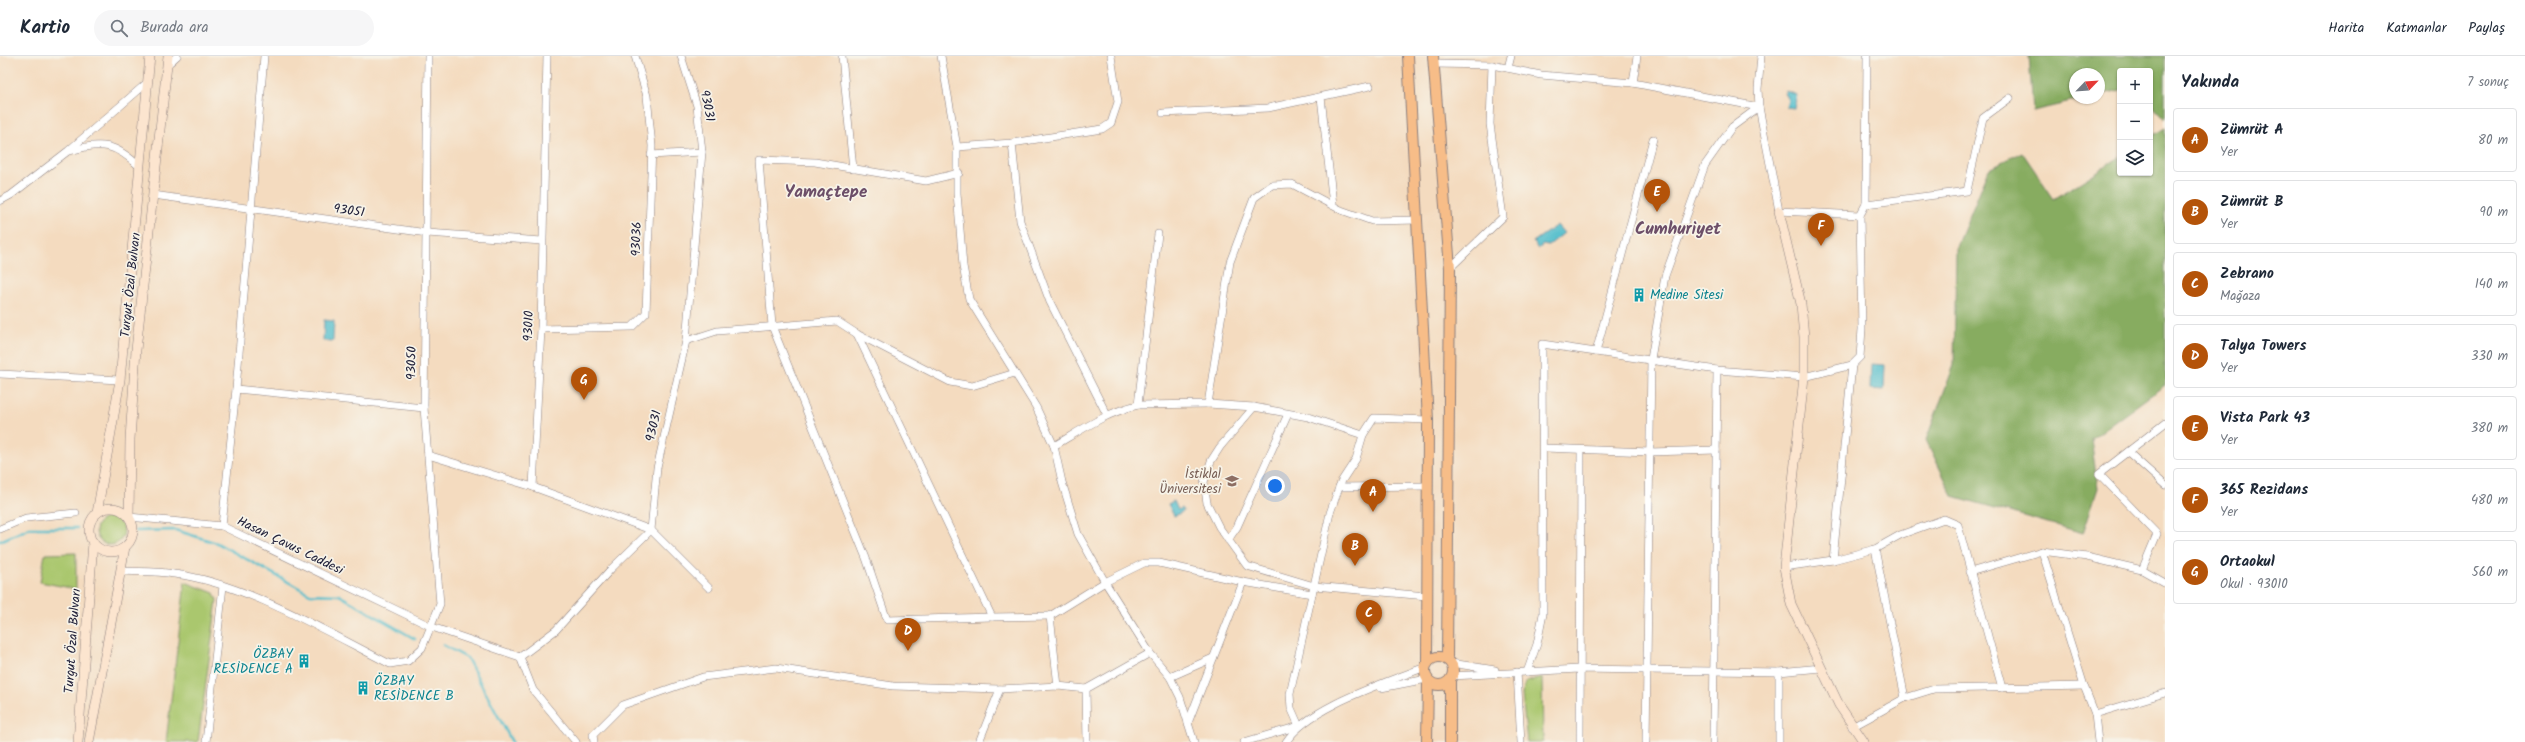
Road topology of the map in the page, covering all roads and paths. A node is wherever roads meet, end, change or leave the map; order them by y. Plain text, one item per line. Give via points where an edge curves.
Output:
1 (150, 56) edge
2 (177, 56) edge
3 (264, 56) edge
4 (428, 56) edge
5 (547, 56) edge
6 (635, 56) edge
7 (681, 56) edge
8 (842, 56) edge
9 (941, 56) edge
10 (1111, 56) edge
11 (1408, 56) edge
12 (1511, 56) edge
13 (1637, 56) edge
14 (1761, 56) edge
15 (1867, 56) edge
16 (167, 60) edge
17 (1434, 60) edge
18 (1492, 65) junction
19 (1508, 68) junction
20 (148, 82) junction
21 (1633, 82) junction
22 (1370, 86) dead end
23 (1321, 97) junction
24 (2010, 98) dead end
25 (1759, 107) junction
26 (1163, 113) dead end
27 (1653, 139) dead end
28 (1012, 143) junction
29 (957, 147) junction
30 (68, 151) junction
31 (702, 152) junction
32 (651, 155) junction
33 (140, 167) junction
34 (853, 169) junction
35 (959, 173) junction
36 (153, 195) junction
37 (0, 201) edge
38 (1866, 204) junction
39 (1333, 206) junction
40 (251, 209) junction
41 (1779, 211) junction
42 (1860, 214) junction
43 (1418, 220) junction
44 (427, 233) junction
45 (1158, 234) dead end
46 (542, 240) junction
47 (1450, 268) junction
48 (772, 326) junction
49 (541, 329) junction
50 (857, 334) junction
51 (686, 341) junction
52 (1596, 352) junction
53 (1651, 359) junction
54 (1852, 365) junction
55 (1717, 370) junction
56 (1015, 372) junction
57 (0, 374) edge
58 (1804, 377) junction
59 (120, 380) junction
60 (236, 389) junction
61 (1208, 404) junction
62 (1138, 405) junction
63 (1254, 407) junction
64 (424, 408) junction
65 (1107, 414) junction
66 (1288, 414) junction
67 (1428, 420) junction
68 (2165, 423) edge
69 (1363, 435) junction
70 (1054, 446) junction
71 (1544, 448) junction
72 (1581, 450) junction
73 (1716, 450) junction
74 (1650, 452) junction
75 (2128, 452) junction
76 (428, 454) junction
77 (2165, 485) edge
78 (1427, 486) junction
79 (533, 487) junction
80 (1339, 487) junction
81 (76, 513) dead end
82 (97, 513) junction
83 (129, 517) junction
84 (222, 526) junction
85 (0, 529) edge
86 (651, 530) junction
87 (1228, 540) junction
88 (93, 542) junction
89 (125, 547) junction
90 (1875, 549) junction
91 (2042, 551) junction
92 (1833, 560) junction
93 (1784, 567) junction
94 (2142, 570) junction
95 (122, 571) junction
96 (1970, 572) junction
97 (1105, 582) junction
98 (1243, 582) junction
99 (2165, 583) edge
100 (223, 586) junction
101 (1314, 586) junction
102 (709, 588) dead end
103 (1312, 594) junction
104 (1427, 596) junction
105 (1050, 616) junction
106 (992, 617) junction
107 (432, 627) junction
108 (1150, 653) junction
109 (520, 657) junction
110 (1213, 658) junction
111 (1449, 662) junction
112 (1426, 665) junction
113 (1821, 668) junction
114 (1579, 669) junction
115 (1507, 672) junction
116 (1518, 672) junction
117 (1527, 672) junction
118 (1646, 672) junction
119 (1714, 672) junction
120 (1779, 672) junction
121 (1170, 677) junction
122 (1451, 678) junction
123 (1428, 680) junction
124 (1058, 686) junction
125 (2084, 686) junction
126 (2002, 688) junction
127 (1000, 689) junction
128 (1086, 689) junction
129 (1363, 691) junction
130 (2165, 692) edge
131 (1905, 698) junction
132 (2095, 714) junction
133 (1188, 723) junction
134 (1299, 726) junction
135 (1852, 727) junction
136 (78, 742) edge
137 (89, 742) edge
138 (206, 742) edge
139 (576, 742) edge
140 (594, 742) edge
141 (979, 742) edge
142 (1087, 742) edge
143 (1194, 742) edge
144 (1244, 742) edge
145 (1286, 742) edge
146 (1427, 742) edge
147 (1450, 742) edge
148 (1521, 742) edge
149 (1580, 742) edge
150 (1646, 742) edge
151 (1713, 742) edge
152 (1779, 742) edge
153 (1864, 742) edge
154 (2098, 742) edge

1 - 20 main road, Turgut Özal Bulvarı
2 - 16 street
3 - 40 street
4 - 44 street, 93050
5 - 46 street, 93010
6 - 32 street, 93036 via 647,96
7 - 31 street, 93031 via 697,106
8 - 34 street
9 - 29 street
10 - 28 street via 1118,102 1111,123 1102,129
11 - 43 main road
12 - 19 street
13 - 21 street
14 - 25 street
15 - 38 street
16 - 36 main road, Turgut Özal Bulvarı
17 - 18 street
17 - 47 main road
18 - 19 street
18 - 47 street via 1490,124 1503,217
19 - 21 street via 1541,75
20 - 30 street
20 - 33 main road, Turgut Özal Bulvarı
21 - 25 street
22 - 23 street
23 - 26 street via 1268,108
23 - 39 street
24 - 38 street via 1983,118 1967,191
25 - 41 street
25 - 53 street via 1732,127 1705,165 1665,276
27 - 52 street
28 - 29 street
28 - 65 street via 1020,222 1050,302
29 - 35 street
30 - 33 street via 89,145 108,146 124,152
30 - 37 street
31 - 32 street
31 - 51 street, 93031
32 - 49 street, 93036 via 646,313 632,327
33 - 59 main road, Turgut Özal Bulvarı
34 - 35 street via 926,181
34 - 48 street via 815,162 759,160
35 - 56 street via 963,266 970,298
36 - 40 street, 93051
36 - 83 main road, Turgut Özal Bulvarı via 136,358 130,439
38 - 42 street
39 - 43 street via 1372,221
39 - 61 street via 1292,184 1272,185 1254,198 1230,262
40 - 44 street, 93051
40 - 60 street
41 - 42 street
41 - 58 main road via 1800,304 1804,337
42 - 54 street via 1862,329 1860,356
43 - 67 main road
44 - 46 street, 93051
44 - 64 street, 93050
45 - 62 street
46 - 49 street, 93010
47 - 111 main road
48 - 50 street via 837,321
48 - 51 street via 717,331
48 - 106 street via 866,558 887,620
49 - 79 street, 93010
50 - 56 street via 950,382 972,386
50 - 106 street
51 - 86 street, 93031 via 657,468
52 - 53 street
52 - 71 street via 1542,344
53 - 55 street
53 - 74 street
54 - 58 street
54 - 92 street
55 - 58 street
55 - 73 street
56 - 70 street via 1036,407
57 - 59 street
58 - 93 main road
59 - 82 main road, Turgut Özal Bulvarı
60 - 64 street
60 - 84 street
61 - 62 street
61 - 63 street
62 - 65 street
63 - 66 street
63 - 87 street via 1220,447 1211,461 1204,482 1207,503
64 - 76 street, 93050
65 - 70 street
66 - 69 street
66 - 87 street via 1237,527
67 - 69 street via 1374,418
67 - 78 main road
68 - 75 street
69 - 80 street via 1356,459
70 - 97 street via 1078,534
71 - 72 street
71 - 117 street via 1543,614 1537,644
72 - 74 street
72 - 114 street
73 - 74 street
73 - 119 street
74 - 118 street
75 - 77 street
75 - 94 street via 2099,474 2157,534
76 - 79 street
76 - 107 street, 93050 via 440,604
78 - 80 street
78 - 104 main road
79 - 86 street
80 - 101 street via 1330,513
81 - 85 street via 26,518
82 - 83 main road via 110,508 124,512
82 - 88 main road, Turgut Özal Bulvarı via 89,530
83 - 84 street, Hasan Çavus Caddesi
83 - 89 main road, Turgut Özal Bulvarı via 133,530 130,542
84 - 107 street, Hasan Çavus Caddesi
86 - 102 street
86 - 109 street via 611,569 556,630
87 - 101 street via 1247,566
88 - 89 main road via 104,551 112,552
88 - 136 main road, Turgut Özal Bulvarı
89 - 95 main road, Turgut Özal Bulvarı
90 - 92 street
90 - 96 street via 1900,534 1944,518 1958,526
90 - 131 street
91 - 94 street via 2087,556
91 - 96 street
91 - 125 street
92 - 93 street
93 - 113 main road via 1791,604
94 - 99 street
95 - 100 street via 174,574
95 - 137 main road, Turgut Özal Bulvarı
96 - 126 street
97 - 98 street via 1144,563 1159,563
97 - 105 street
97 - 108 street
98 - 103 street
98 - 110 street
100 - 107 street, 93050 via 289,613 390,664 408,661 422,648
100 - 138 street
101 - 103 street
101 - 104 street
103 - 134 street via 1290,694 1291,708
104 - 112 main road
105 - 106 street
105 - 124 street
107 - 109 street
108 - 121 street
108 - 128 street
109 - 139 street via 533,690
110 - 121 street
110 - 133 street
111 - 112 main road via 1435,658
111 - 115 street
111 - 122 main road
112 - 123 main road
112 - 129 street
113 - 120 street
113 - 135 main road
114 - 117 street
114 - 118 street
114 - 149 street
115 - 116 street
115 - 122 street
116 - 117 street
116 - 148 street
118 - 119 street
118 - 150 street
119 - 120 street
119 - 151 street
120 - 152 street
121 - 133 street via 1180,697
122 - 123 main road via 1437,685
122 - 147 main road
123 - 129 street
123 - 146 main road
124 - 127 street
124 - 128 street
125 - 126 street
125 - 132 street
126 - 131 street via 1934,689
127 - 140 street via 893,686 776,668 717,675 672,686 623,705 593,735
127 - 141 street
128 - 142 street
129 - 134 street
130 - 132 street
131 - 135 street
132 - 154 street
133 - 143 street
134 - 144 street
134 - 145 street
135 - 153 main road

